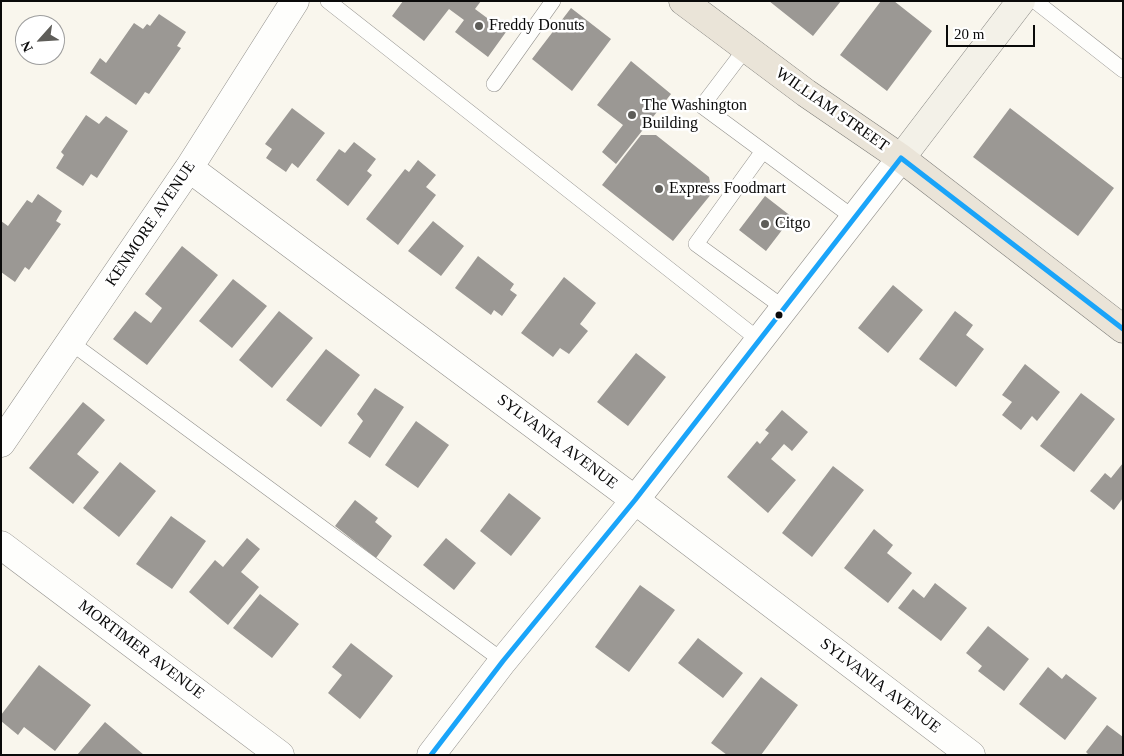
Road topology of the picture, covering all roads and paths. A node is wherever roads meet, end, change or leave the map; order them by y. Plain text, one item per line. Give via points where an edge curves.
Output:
1 (295, 1) edge
2 (328, 1) edge
3 (552, 1) edge
4 (683, 1) edge
5 (1021, 1) edge
6 (1035, 1) edge
7 (347, 7) edge
8 (746, 48) junction
9 (1123, 70) edge
10 (494, 84) dead end
11 (763, 151) junction
12 (901, 158) junction
13 (189, 168) junction
14 (854, 218) junction
15 (784, 308) junction
16 (1123, 329) edge
17 (759, 340) junction
18 (70, 342) junction
19 (1, 444) edge
20 (635, 500) junction
21 (1, 544) edge
22 (503, 662) junction
23 (280, 755) edge
24 (431, 755) edge
25 (971, 755) edge

1 - 13 street, KENMORE AVENUE
2 - 7 lane
3 - 10 lane
4 - 8 main road, WILLIAM STREET
5 - 12 street
6 - 9 lane
7 - 17 lane
8 - 11 lane via 702,106
8 - 12 main road, WILLIAM STREET
11 - 14 lane
11 - 15 lane via 696,244
12 - 14 street
12 - 16 main road, WILLIAM STREET
13 - 18 street, KENMORE AVENUE
13 - 20 street, SYLVANIA AVENUE
14 - 15 street
15 - 17 street
17 - 20 street
18 - 19 street, KENMORE AVENUE
18 - 22 lane
20 - 22 street
20 - 25 street, SYLVANIA AVENUE
21 - 23 street, MORTIMER AVENUE
22 - 24 street

